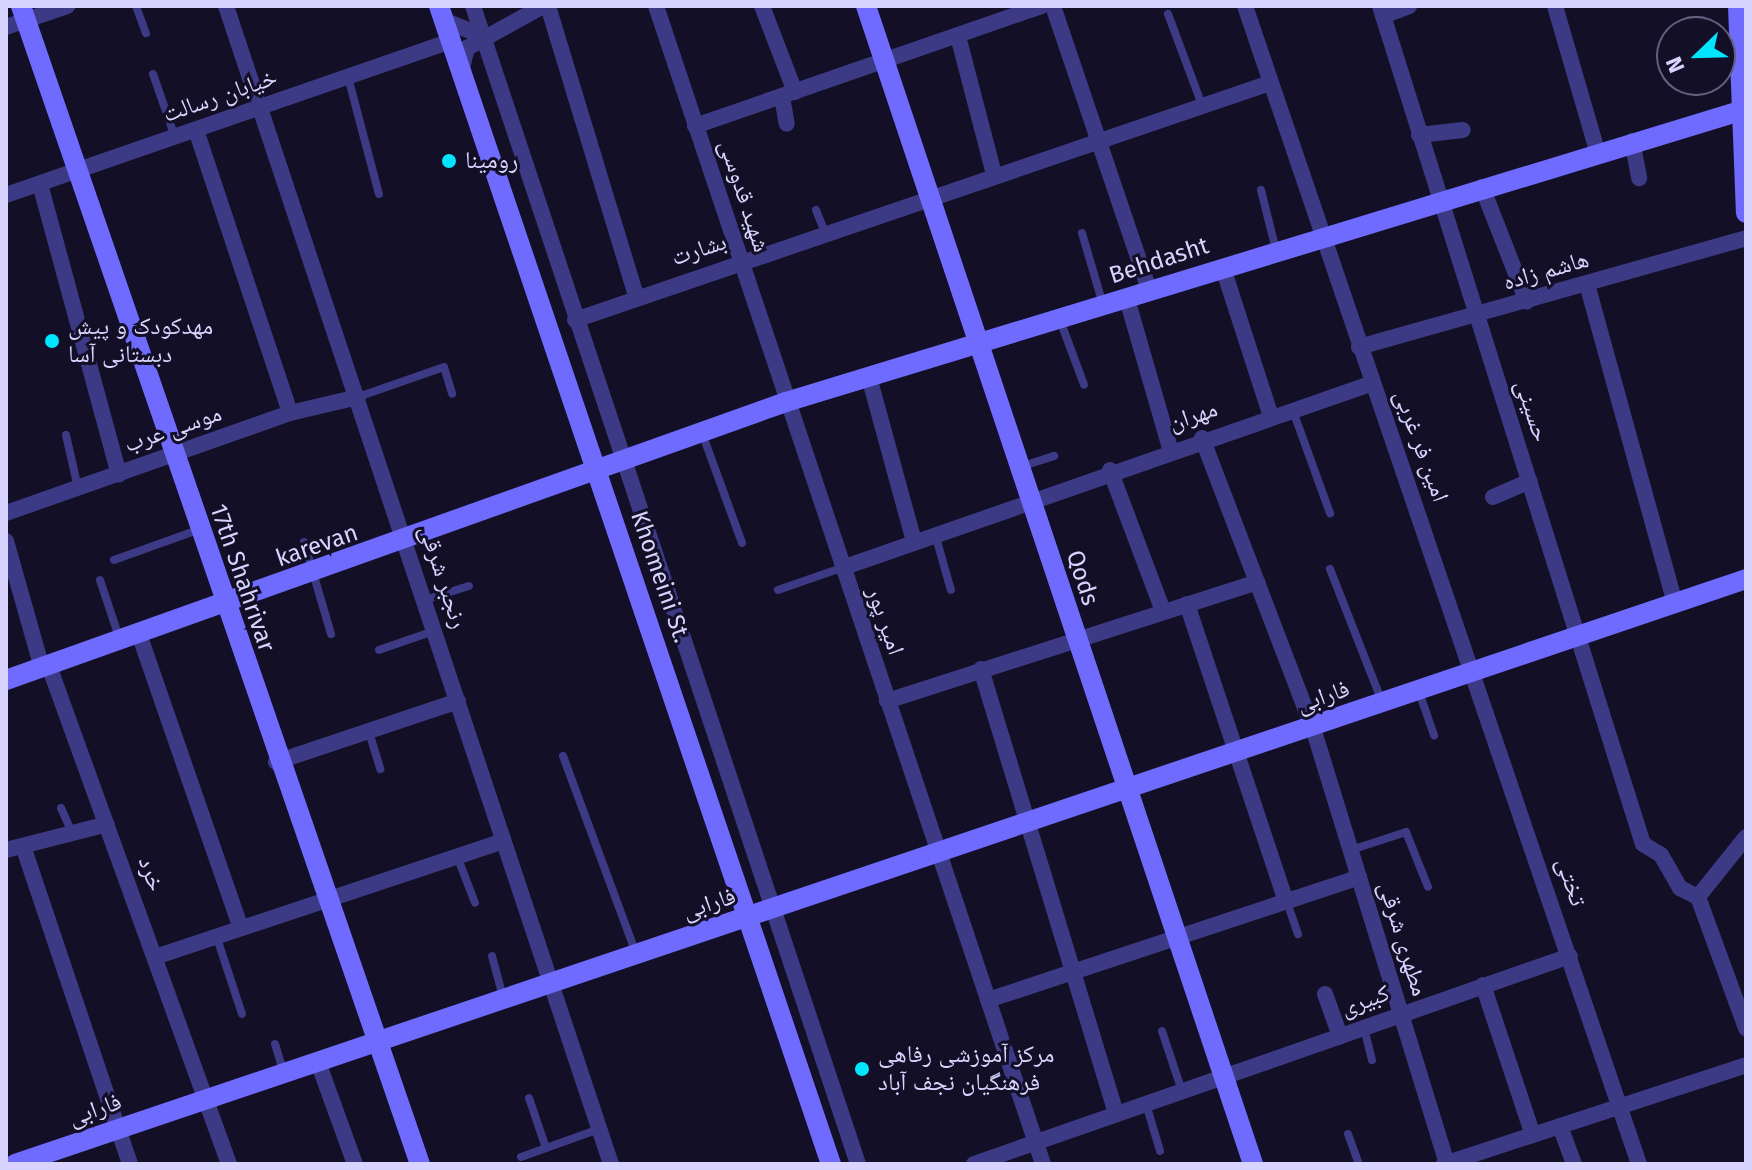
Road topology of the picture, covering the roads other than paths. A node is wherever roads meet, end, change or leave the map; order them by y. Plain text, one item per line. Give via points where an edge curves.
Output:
1 (67, 6) edge
2 (136, 6) edge
3 (226, 6) edge
4 (473, 6) edge
5 (545, 6) edge
6 (656, 6) edge
7 (762, 6) edge
8 (866, 6) edge
9 (1042, 6) edge
10 (1053, 6) edge
11 (1245, 6) edge
12 (1409, 6) edge
13 (1555, 6) edge
14 (1738, 6) edge
15 (1382, 11) edge
16 (441, 13) edge
17 (1168, 14) dead end
18 (18, 18) edge
19 (146, 33) dead end
20 (483, 36) junction
21 (958, 36) junction
22 (450, 41) junction
23 (885, 62) junction
24 (461, 73) junction
25 (153, 74) dead end
26 (348, 77) junction
27 (1270, 83) junction
28 (788, 94) junction
29 (1202, 105) junction
30 (262, 107) junction
31 (1740, 111) junction
32 (787, 124) dead end
33 (695, 126) junction
34 (196, 130) junction
35 (1463, 130) dead end
36 (1419, 135) junction
37 (176, 138) junction
38 (1098, 138) junction
39 (1632, 141) junction
40 (1597, 151) junction
41 (78, 172) junction
42 (994, 174) junction
43 (1639, 178) dead end
44 (40, 184) junction
45 (1482, 187) junction
46 (1261, 190) dead end
47 (379, 194) dead end
48 (6, 195) edge
49 (930, 195) junction
50 (1438, 201) junction
51 (816, 210) dead end
52 (1746, 213) edge
53 (825, 232) junction
54 (1082, 233) dead end
55 (1320, 236) junction
56 (1746, 238) edge
57 (1276, 250) junction
58 (740, 262) junction
59 (1223, 268) junction
60 (1587, 284) junction
61 (1150, 292) junction
62 (636, 296) junction
63 (1127, 299) junction
64 (1527, 302) junction
65 (1104, 306) junction
66 (1476, 317) junction
67 (1060, 319) junction
68 (575, 320) junction
69 (980, 343) junction
70 (1359, 347) junction
71 (869, 377) junction
72 (1373, 383) junction
73 (1084, 385) dead end
74 (452, 394) dead end
75 (358, 397) junction
76 (786, 402) junction
77 (1292, 410) junction
78 (290, 413) junction
79 (1271, 417) junction
80 (702, 433) junction
81 (66, 435) dead end
82 (1202, 438) junction
83 (1170, 448) junction
84 (173, 455) junction
85 (1054, 456) dead end
86 (622, 461) junction
87 (1020, 468) junction
88 (596, 470) junction
89 (1110, 470) junction
90 (119, 474) junction
91 (1530, 481) junction
92 (78, 488) junction
93 (1493, 497) dead end
94 (1030, 500) junction
95 (6, 513) edge
96 (1330, 513) dead end
97 (198, 530) junction
98 (935, 533) junction
99 (6, 541) edge
100 (914, 541) junction
101 (304, 542) dead end
102 (406, 543) junction
103 (742, 543) dead end
104 (114, 560) dead end
105 (842, 568) junction
106 (1330, 569) dead end
107 (317, 573) junction
108 (1746, 579) edge
109 (100, 580) dead end
110 (1257, 582) junction
111 (469, 586) dead end
112 (778, 590) dead end
113 (951, 590) dead end
114 (425, 600) junction
115 (1187, 604) junction
116 (1675, 604) junction
117 (223, 605) junction
118 (1163, 611) junction
119 (435, 631) junction
120 (331, 634) dead end
121 (1581, 637) junction
122 (129, 638) junction
123 (1074, 638) junction
124 (379, 650) dead end
125 (45, 667) junction
126 (981, 669) junction
127 (1476, 672) junction
128 (6, 680) edge
129 (1419, 692) junction
130 (458, 701) junction
131 (887, 701) junction
132 (1382, 704) junction
133 (1313, 728) junction
134 (368, 731) junction
135 (1434, 735) dead end
136 (1239, 753) junction
137 (563, 756) dead end
138 (276, 762) junction
139 (380, 769) dead end
140 (1124, 793) junction
141 (61, 808) dead end
142 (107, 824) junction
143 (1029, 825) junction
144 (72, 833) junction
145 (1746, 837) edge
146 (503, 841) junction
147 (23, 846) junction
148 (6, 850) edge
149 (1350, 850) junction
150 (457, 855) junction
151 (938, 855) junction
152 (1359, 877) junction
153 (1428, 887) dead end
154 (322, 895) junction
155 (1698, 897) junction
156 (1286, 901) junction
157 (475, 903) dead end
158 (772, 911) junction
159 (748, 919) junction
160 (240, 925) junction
161 (215, 934) junction
162 (1298, 934) dead end
163 (1175, 938) junction
164 (492, 956) dead end
165 (637, 956) junction
166 (1570, 956) junction
167 (155, 957) junction
168 (1073, 971) junction
169 (550, 985) junction
170 (1483, 985) junction
171 (1325, 994) dead end
172 (503, 1000) junction
173 (988, 1000) junction
174 (242, 1014) dead end
175 (1401, 1014) junction
176 (1364, 1027) junction
177 (1746, 1028) edge
178 (1162, 1031) dead end
179 (1340, 1036) junction
180 (378, 1042) junction
181 (275, 1044) dead end
182 (1372, 1060) dead end
183 (318, 1062) junction
184 (1746, 1065) edge
185 (284, 1074) junction
186 (1223, 1078) junction
187 (1183, 1092) junction
188 (529, 1098) dead end
189 (207, 1100) junction
190 (1146, 1104) junction
191 (1619, 1107) junction
192 (1116, 1114) junction
193 (1560, 1126) junction
194 (120, 1129) junction
195 (599, 1129) junction
196 (1348, 1134) dead end
197 (1533, 1135) junction
198 (1037, 1144) junction
199 (546, 1148) junction
200 (1160, 1151) dead end
201 (521, 1157) dead end
202 (15, 1164) edge
203 (130, 1164) edge
204 (229, 1164) edge
205 (355, 1164) edge
206 (420, 1164) edge
207 (611, 1164) edge
208 (831, 1164) edge
209 (858, 1164) edge
210 (974, 1164) edge
211 (1043, 1164) edge
212 (1253, 1164) edge
213 (1359, 1164) edge
214 (1446, 1164) edge
215 (1574, 1164) edge
216 (1639, 1164) edge

1 - 18 street
2 - 19 lane
3 - 30 street, رنجبر شرقی
4 - 20 street
5 - 20 street
5 - 62 street
6 - 33 street, شهید قدوسی
7 - 28 street
8 - 23 street, Qods
9 - 21 street
10 - 38 street
11 - 27 street, امین فر غربی
12 - 15 street
13 - 40 street
14 - 31 street
15 - 36 street, حسینی
16 - 20 street
16 - 22 street, Khomeini St.
17 - 29 lane
18 - 41 street, 17th Shahrivar
20 - 24 street via 467,48
20 - 68 street
21 - 23 street
21 - 42 street
22 - 24 street, Khomeini St.
22 - 26 street, خیابان رسالت
23 - 28 street
23 - 49 street, Qods
24 - 88 street, Khomeini St.
25 - 37 lane
26 - 30 street, خیابان رسالت
26 - 47 lane
27 - 29 street, بشارت
27 - 55 street, امین فر غربی
28 - 32 street
28 - 33 street
29 - 38 street, بشارت
30 - 34 street, خیابان رسالت
30 - 75 street, رنجبر شرقی
31 - 39 street, Behdasht
31 - 52 street
33 - 58 street, شهید قدوسی
34 - 37 street, خیابان رسالت
34 - 78 street
35 - 36 street
36 - 50 street, حسینی
37 - 41 street, خیابان رسالت
38 - 42 street, بشارت
38 - 61 street
39 - 40 street, Behdasht
39 - 43 street
40 - 45 street, Behdasht
41 - 44 street, خیابان رسالت
41 - 84 street, 17th Shahrivar
42 - 49 street, بشارت
44 - 48 street, خیابان رسالت
44 - 90 street
45 - 50 street, Behdasht
45 - 64 street
46 - 57 lane
49 - 53 street, بشارت
49 - 69 street, Qods
50 - 55 street, Behdasht
50 - 66 street, حسینی
51 - 53 lane
53 - 58 street, بشارت
54 - 65 lane
55 - 57 street, Behdasht
55 - 70 street, امین فر غربی
56 - 60 street, هاشم زاده
57 - 59 street, Behdasht
58 - 62 street, بشارت
58 - 76 street, شهید قدوسی
59 - 61 street, Behdasht
59 - 79 street
60 - 64 street, هاشم زاده
60 - 116 street
61 - 63 street, Behdasht
62 - 68 street, بشارت
63 - 65 street, Behdasht
63 - 83 street
64 - 66 street, هاشم زاده
65 - 67 street, Behdasht
66 - 70 street, هاشم زاده
66 - 91 street, حسینی
67 - 69 street, Behdasht
67 - 73 lane
68 - 86 street
69 - 71 street, Behdasht
69 - 87 street, Qods
70 - 72 street, امین فر غربی
71 - 76 street, Behdasht
71 - 100 street
72 - 77 street, مهران
72 - 127 street, امین فر غربی
74 - 75 lane via 444,367
75 - 78 street, موسی عرب
75 - 102 street, رنجبر شرقی
76 - 80 street, Behdasht
76 - 105 street, امیر پور
77 - 79 street, مهران
77 - 96 lane
78 - 84 street, موسی عرب
79 - 82 street, مهران
80 - 86 street, Behdasht
80 - 103 lane
81 - 92 lane
82 - 83 street, مهران
82 - 110 street, مطهری شرقی
83 - 89 street, مهران
84 - 90 street, موسی عرب
84 - 97 street, 17th Shahrivar
85 - 87 lane
86 - 88 street, Behdasht
86 - 158 street
87 - 94 street, Qods
88 - 102 street, karevan
88 - 159 street, Khomeini St.
89 - 94 street, مهران
89 - 118 street
90 - 92 street, موسی عرب
91 - 93 street
91 - 121 street, حسینی
92 - 95 street, موسی عرب
94 - 98 street, مهران
94 - 123 street, Qods
97 - 104 lane
97 - 117 street, 17th Shahrivar
98 - 100 street, مهران
98 - 113 lane
99 - 125 street, خرد
100 - 105 street, مهران
101 - 107 lane
102 - 107 street, karevan
102 - 114 street, رنجبر شرقی
105 - 112 lane
105 - 131 street, امیر پور
106 - 132 lane
107 - 117 street, karevan
107 - 120 lane
108 - 116 street, فارابی
109 - 122 lane
110 - 115 street
110 - 133 street, مطهری شرقی
111 - 114 lane
114 - 119 street, رنجبر شرقی
115 - 118 street
115 - 136 street
116 - 121 street, فارابی
117 - 122 street, karevan
117 - 138 street, 17th Shahrivar
118 - 123 street
119 - 124 lane
119 - 130 street, رنجبر شرقی
121 - 127 street, فارابی
121 - 155 street, حسینی via 1643,844 1661,855 1680,888
122 - 125 street, karevan
122 - 160 street
123 - 126 street
123 - 140 street, Qods
125 - 128 street, karevan
125 - 142 street, خرد
126 - 131 street
126 - 143 street
127 - 129 street, فارابی
127 - 166 street, تختی
129 - 132 street, فارابی
129 - 135 lane
130 - 134 street
130 - 146 street, رنجبر شرقی
131 - 151 street, امیر پور
132 - 133 street, فارابی
133 - 136 street, فارابی
133 - 149 street, مطهری شرقی
134 - 138 street
134 - 139 lane
136 - 140 street, فارابی
136 - 156 street
137 - 165 lane
138 - 154 street, 17th Shahrivar
140 - 143 street, فارابی
140 - 163 street, Qods
141 - 144 lane
142 - 144 street
142 - 167 street, خرد
143 - 151 street, فارابی
143 - 168 street
144 - 147 street
145 - 155 street
146 - 150 street
146 - 169 street, رنجبر شرقی
147 - 148 street
147 - 194 street
149 - 152 street, مطهری شرقی
149 - 153 lane via 1406,832
150 - 154 street
150 - 157 lane
151 - 158 street, فارابی
151 - 173 street, امیر پور
152 - 156 street
152 - 175 street, مطهری شرقی
154 - 160 street
154 - 180 street, 17th Shahrivar
155 - 177 street
156 - 162 lane
156 - 163 street
158 - 159 street, فارابی
158 - 209 street
159 - 165 street, فارابی
159 - 208 street, Khomeini St.
160 - 161 street
161 - 167 street
161 - 174 lane
163 - 168 street
163 - 186 street, Qods
164 - 172 lane
165 - 169 street, فارابی
166 - 170 street, کبیری
166 - 191 street, تختی
167 - 189 street, خرد
168 - 173 street
168 - 192 street
169 - 172 street, فارابی
169 - 195 street, رنجبر شرقی
170 - 175 street, کبیری
170 - 197 street
171 - 179 street
172 - 180 street, فارابی
173 - 198 street, امیر پور
175 - 176 street, کبیری
175 - 214 street, مطهری شرقی
176 - 179 street, کبیری
176 - 182 lane
178 - 187 lane
179 - 186 street, کبیری
180 - 183 street, فارابی
180 - 206 street, 17th Shahrivar
181 - 185 lane
183 - 185 street, فارابی
183 - 205 street
184 - 191 street
185 - 189 street, فارابی
186 - 187 street, کبیری
186 - 212 street, Qods
187 - 190 street, کبیری
188 - 199 lane
189 - 194 street, فارابی
189 - 204 street, خرد
190 - 192 street, کبیری
190 - 200 lane
191 - 193 street
191 - 216 street, تختی
192 - 198 street, کبیری
193 - 197 street
193 - 215 street
194 - 202 street, فارابی
194 - 203 street
195 - 199 lane
195 - 207 street, رنجبر شرقی
196 - 213 lane
197 - 214 street
198 - 210 street, کبیری
198 - 211 street, امیر پور
199 - 201 lane

